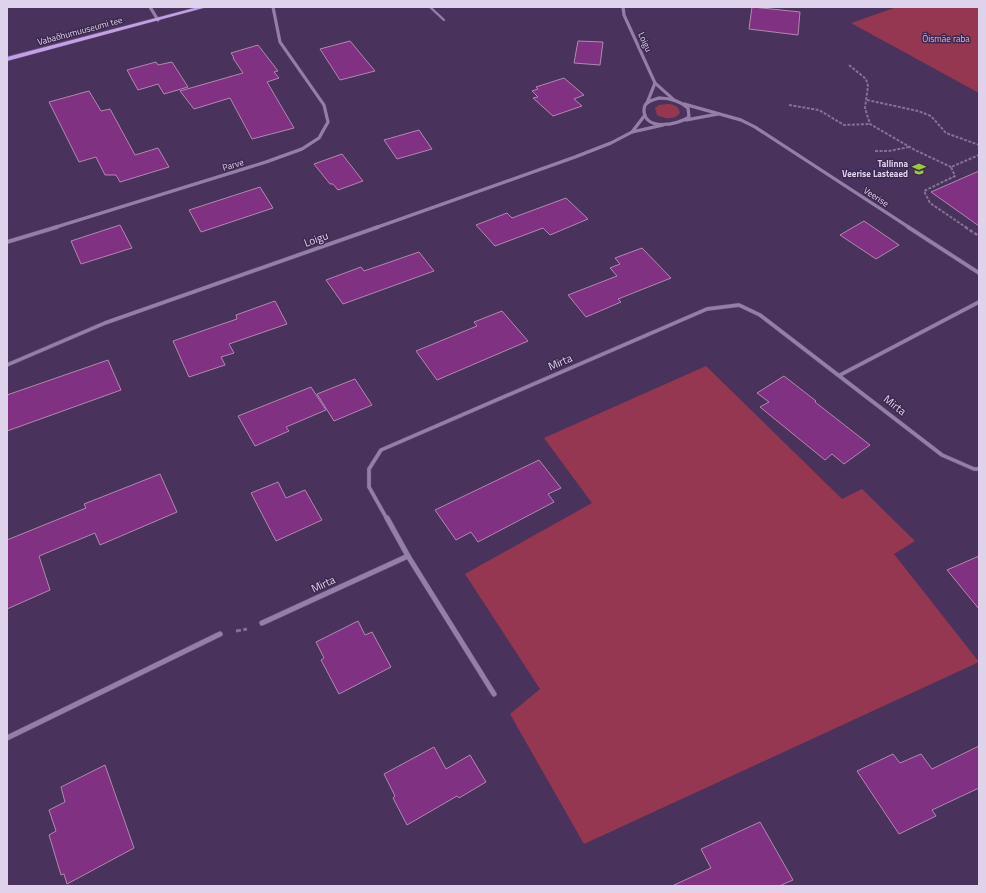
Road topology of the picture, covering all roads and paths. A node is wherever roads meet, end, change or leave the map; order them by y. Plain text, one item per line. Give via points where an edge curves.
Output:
1 (150, 7) edge
2 (204, 7) edge
3 (273, 7) edge
4 (430, 7) edge
5 (623, 7) edge
6 (158, 20) junction
7 (444, 20) dead end
8 (7, 59) edge
9 (849, 65) dead end
10 (655, 83) junction
11 (673, 99) junction
12 (867, 100) junction
13 (647, 103) junction
14 (684, 104) junction
15 (789, 105) dead end
16 (721, 114) junction
17 (645, 115) junction
18 (686, 120) junction
19 (870, 124) junction
20 (663, 125) junction
21 (632, 132) junction
22 (979, 145) edge
23 (910, 147) junction
24 (875, 151) dead end
25 (979, 155) edge
26 (951, 167) junction
27 (979, 236) edge
28 (7, 242) edge
29 (979, 273) edge
30 (979, 302) edge
31 (7, 365) edge
32 (840, 376) junction
33 (979, 469) edge
34 (408, 556) junction
35 (262, 623) joint
36 (220, 634) joint
37 (494, 694) dead end
38 (7, 738) edge

1 - 6 street
2 - 6 street, Vabaõhumuuseumi tee
3 - 28 street, Parve via 280,42 324,105 328,122 319,138 302,149 266,162
4 - 7 lane
5 - 10 street, Loigu via 624,15
6 - 8 street, Vabaõhumuuseumi tee
9 - 12 path via 866,79
10 - 11 street, Loigu
10 - 13 street
11 - 13 street via 659,98
11 - 14 street
12 - 19 path via 865,108
12 - 22 path via 931,116 946,133
13 - 17 street via 643,111
14 - 16 street, Veerise
14 - 18 street via 690,112
15 - 19 path via 819,110 844,125
16 - 18 street, Veerise
16 - 29 street, Veerise via 755,127
17 - 20 street via 655,123
17 - 21 street, Loigu
18 - 20 street via 676,125
19 - 23 path
20 - 21 street, Loigu
21 - 31 street, Loigu via 575,157 105,323
23 - 24 path
23 - 26 path
25 - 26 path
26 - 27 path via 955,176 924,191 930,203
30 - 32 street
32 - 33 street, Mirta via 942,455
32 - 34 street, Mirta via 760,315 739,305 707,309 381,450 369,469 369,487
34 - 35 street, Mirta
34 - 37 street
35 - 36 path via 251,628
36 - 38 street

